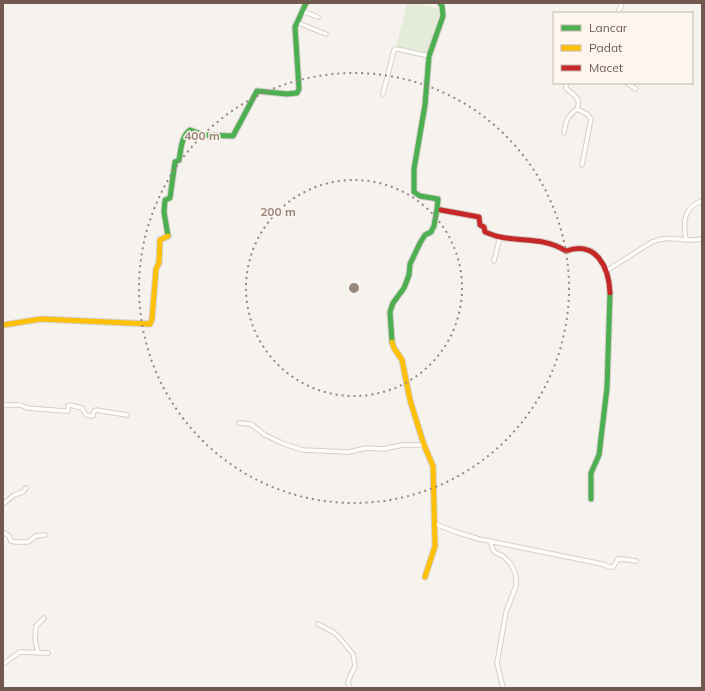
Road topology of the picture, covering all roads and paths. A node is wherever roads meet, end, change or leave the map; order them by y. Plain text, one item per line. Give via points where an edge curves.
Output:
1 (306, 3) edge
2 (440, 3) edge
3 (302, 11) junction
4 (318, 17) dead end
5 (296, 22) junction
6 (326, 34) dead end
7 (429, 56) junction
8 (566, 84) edge
9 (628, 84) edge
10 (636, 89) dead end
11 (383, 94) dead end
12 (578, 109) junction
13 (564, 133) dead end
14 (582, 165) dead end
15 (702, 202) edge
16 (437, 209) junction
17 (500, 237) junction
18 (702, 239) edge
19 (686, 240) junction
20 (494, 261) dead end
21 (606, 271) junction
22 (3, 325) edge
23 (3, 405) edge
24 (127, 415) dead end
25 (239, 422) dead end
26 (424, 445) junction
27 (26, 488) dead end
28 (591, 499) dead end
29 (3, 504) edge
30 (435, 524) junction
31 (3, 532) edge
32 (45, 536) dead end
33 (490, 541) junction
34 (636, 561) dead end
35 (425, 577) dead end
36 (44, 618) dead end
37 (318, 624) dead end
38 (38, 653) junction
39 (48, 653) dead end
40 (3, 664) edge
41 (350, 688) edge
42 (503, 688) edge

1 - 3 street
2 - 7 street via 442,20
3 - 4 street
3 - 5 street
5 - 6 street
5 - 22 street via 299,90 297,93 257,90 233,136 204,135 190,130 188,132 179,160 175,162 170,198 165,200 168,237 160,240 150,324 41,319
7 - 11 street via 394,50
7 - 16 street via 425,105 413,182 415,194 438,199
8 - 12 street via 566,88 578,98
9 - 10 street
12 - 13 street via 566,120
12 - 14 street via 591,118
15 - 19 street via 688,209 684,224
16 - 17 street via 479,217 480,225 484,227 485,232
16 - 26 street via 434,226 420,243 410,264 404,288 390,312 392,342 402,360 410,400
17 - 20 street
17 - 21 street via 542,241 558,246 566,252 581,247 599,257
18 - 19 street
19 - 21 street via 669,238 652,242
21 - 28 street via 610,291 608,388 599,455 591,473
23 - 24 street via 65,411 68,411 70,405 82,408 86,415 93,416 96,410
25 - 26 street via 252,425 265,435 303,450 349,452 366,448
26 - 30 street via 433,466
27 - 29 street
30 - 33 street
30 - 35 street via 435,546
31 - 32 street via 15,542 28,542 36,536
33 - 34 street via 610,567 621,558
33 - 42 street via 492,550 511,564 516,578 516,586 506,612 497,663
36 - 38 street via 36,626
37 - 41 street via 338,636 353,654 355,666 349,679
38 - 39 street
38 - 40 street via 20,652

